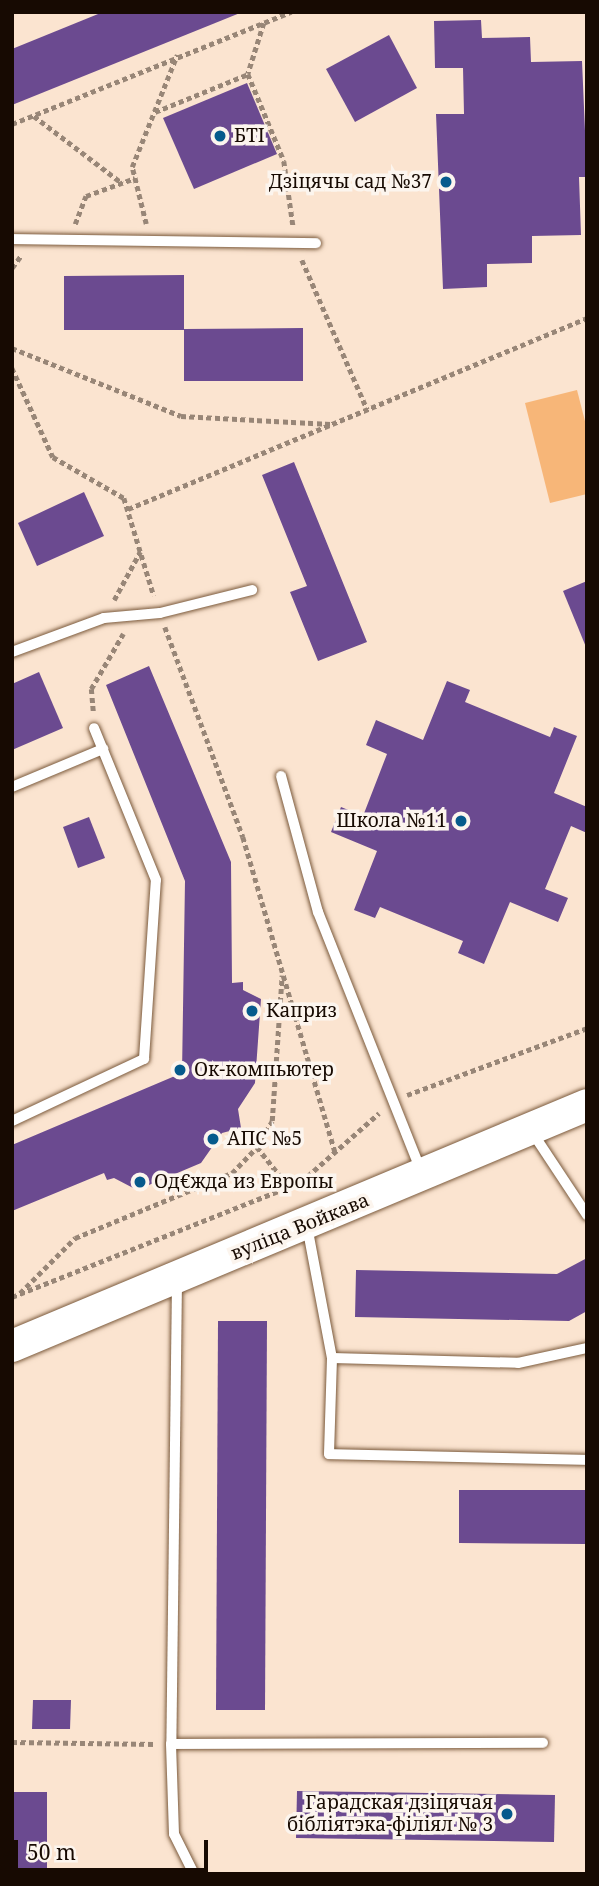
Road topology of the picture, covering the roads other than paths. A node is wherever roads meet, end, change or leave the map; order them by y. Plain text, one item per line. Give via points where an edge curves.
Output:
1 (12, 239) edge
2 (316, 243) dead end
3 (253, 590) dead end
4 (12, 652) edge
5 (94, 728) road end
6 (103, 749) junction
7 (281, 776) dead end
8 (12, 787) edge
9 (587, 1105) edge
10 (12, 1121) edge
11 (531, 1129) junction
12 (423, 1177) junction
13 (587, 1215) edge
14 (307, 1223) junction
15 (177, 1278) junction
16 (12, 1346) edge
17 (587, 1348) edge
18 (332, 1358) junction
19 (587, 1460) edge
20 (543, 1743) dead end
21 (171, 1744) junction
22 (194, 1874) edge

1 - 2 lane
3 - 4 lane via 160,613 104,618
5 - 6 lane
6 - 8 lane
6 - 10 lane via 156,880 144,1059
7 - 12 lane via 318,912
9 - 11 main road, вуліца Войкава
11 - 12 main road, вуліца Войкава
11 - 13 lane
12 - 14 main road, вуліца Войкава
14 - 15 main road, вуліца Войкава
14 - 18 lane
15 - 16 main road, вуліца Войкава
15 - 21 lane
17 - 18 lane via 519,1363
18 - 19 lane via 329,1454
20 - 21 lane
21 - 22 lane via 174,1834

